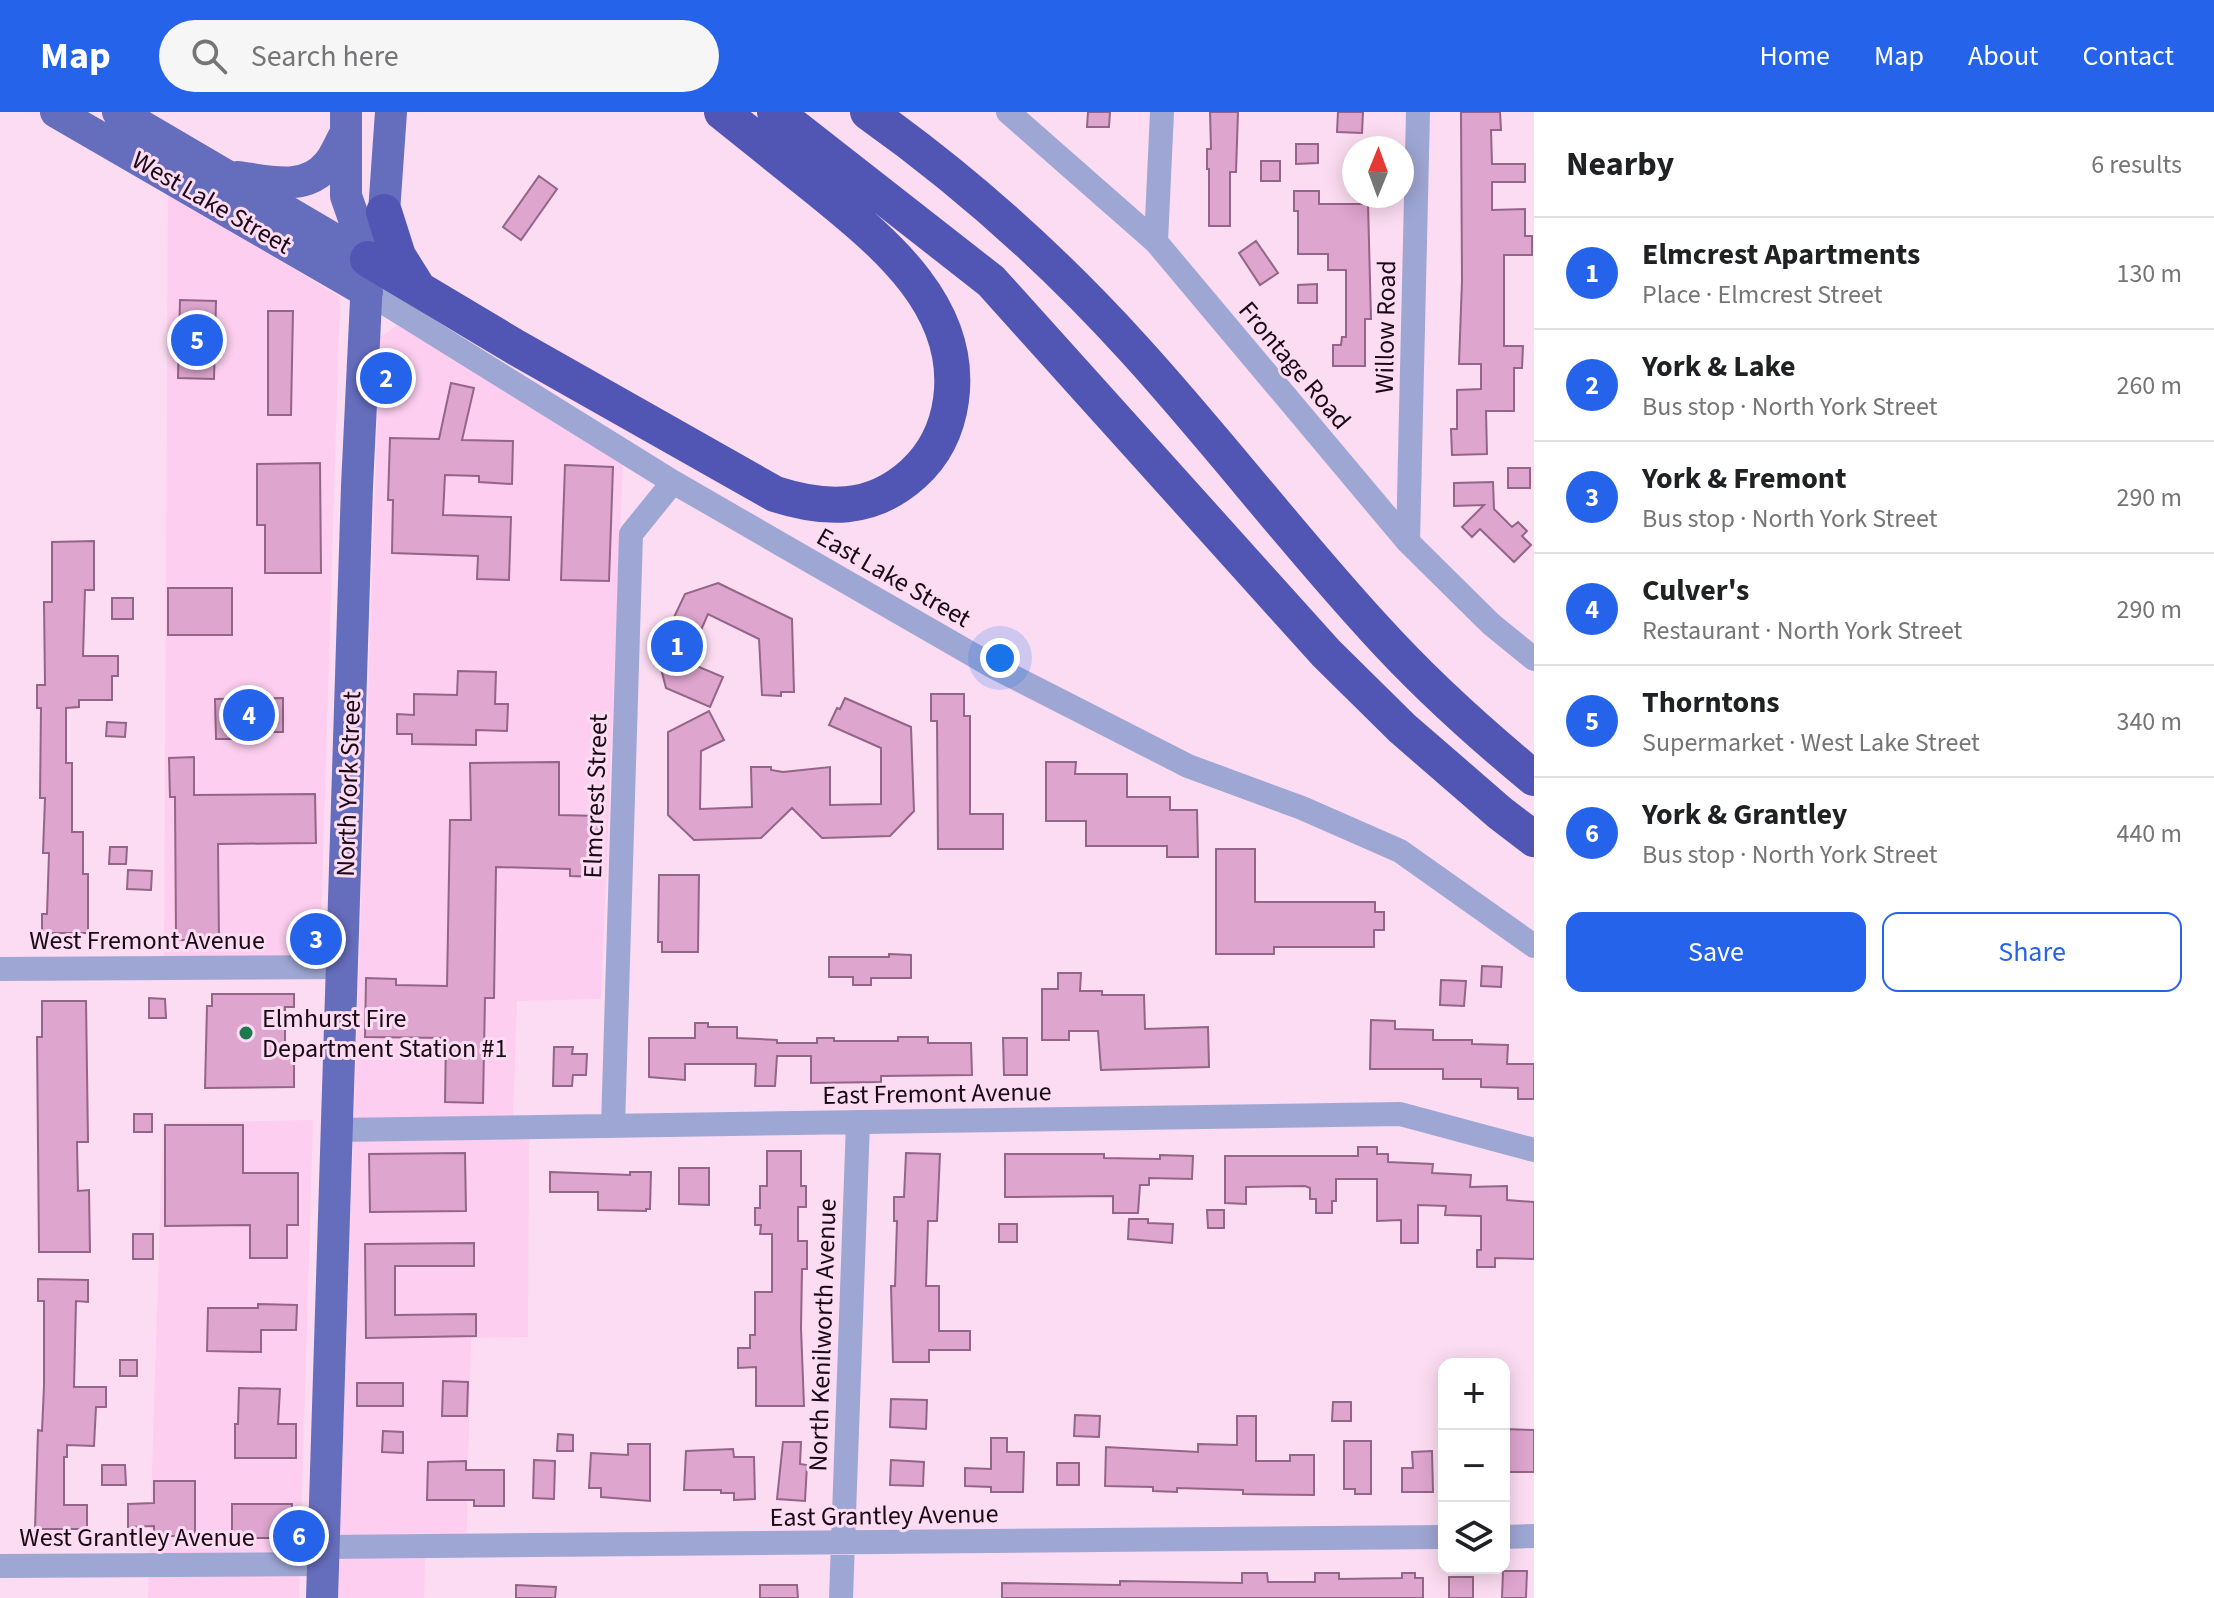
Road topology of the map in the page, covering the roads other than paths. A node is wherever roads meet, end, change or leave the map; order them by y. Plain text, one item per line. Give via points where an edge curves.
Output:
1 (56, 112) edge
2 (118, 112) edge
3 (391, 112) edge
4 (722, 112) edge
5 (775, 112) edge
6 (868, 112) edge
7 (1008, 112) edge
8 (1162, 112) edge
9 (1418, 112) edge
10 (345, 124) edge
11 (215, 171) junction
12 (384, 212) junction
13 (1156, 242) junction
14 (367, 275) junction
15 (419, 289) junction
16 (673, 482) junction
17 (1408, 542) junction
18 (1534, 659) edge
19 (1534, 778) edge
20 (1534, 839) edge
21 (1534, 946) edge
22 (343, 967) junction
23 (0, 969) edge
24 (858, 1122) junction
25 (613, 1126) junction
26 (337, 1130) junction
27 (1534, 1150) edge
28 (1534, 1536) edge
29 (1438, 1537) edge
30 (1510, 1537) edge
31 (843, 1544) junction
32 (323, 1556) junction
33 (0, 1566) edge
34 (322, 1598) edge
35 (841, 1598) edge

1 - 14 main road, West Lake Street
2 - 11 main road
3 - 12 main road, North York Street
4 - 15 highway via 896,258 944,330 953,383 944,430 923,465 886,493 833,506 775,494
5 - 20 highway via 991,281 1326,653 1402,728
6 - 19 highway via 1035,249 1133,347 1375,629 1482,735
7 - 13 street, Frontage Road
8 - 13 street
9 - 17 street, Willow Road
10 - 11 main road via 328,164 311,179 283,183
10 - 14 main road, North York Street via 346,196
11 - 14 main road
12 - 14 main road, North York Street
12 - 15 highway via 398,256
13 - 17 street, Frontage Road
14 - 15 highway
14 - 16 street, East Lake Street
14 - 22 main road, North York Street
16 - 21 street, East Lake Street via 1033,687 1188,766 1400,851
16 - 25 street, Elmcrest Street via 631,534
17 - 18 street, Frontage Road
22 - 23 street, West Fremont Avenue
22 - 26 main road, North York Street
24 - 25 street, East Fremont Avenue
24 - 27 street, East Fremont Avenue via 1400,1114
24 - 31 street, North Kenilworth Avenue
25 - 26 street, East Fremont Avenue
26 - 32 main road, North York Street
28 - 30 street
29 - 31 street, East Grantley Avenue
31 - 32 street, East Grantley Avenue
31 - 35 street, North Kenilworth Avenue
32 - 33 street, West Grantley Avenue
32 - 34 main road, North York Street

